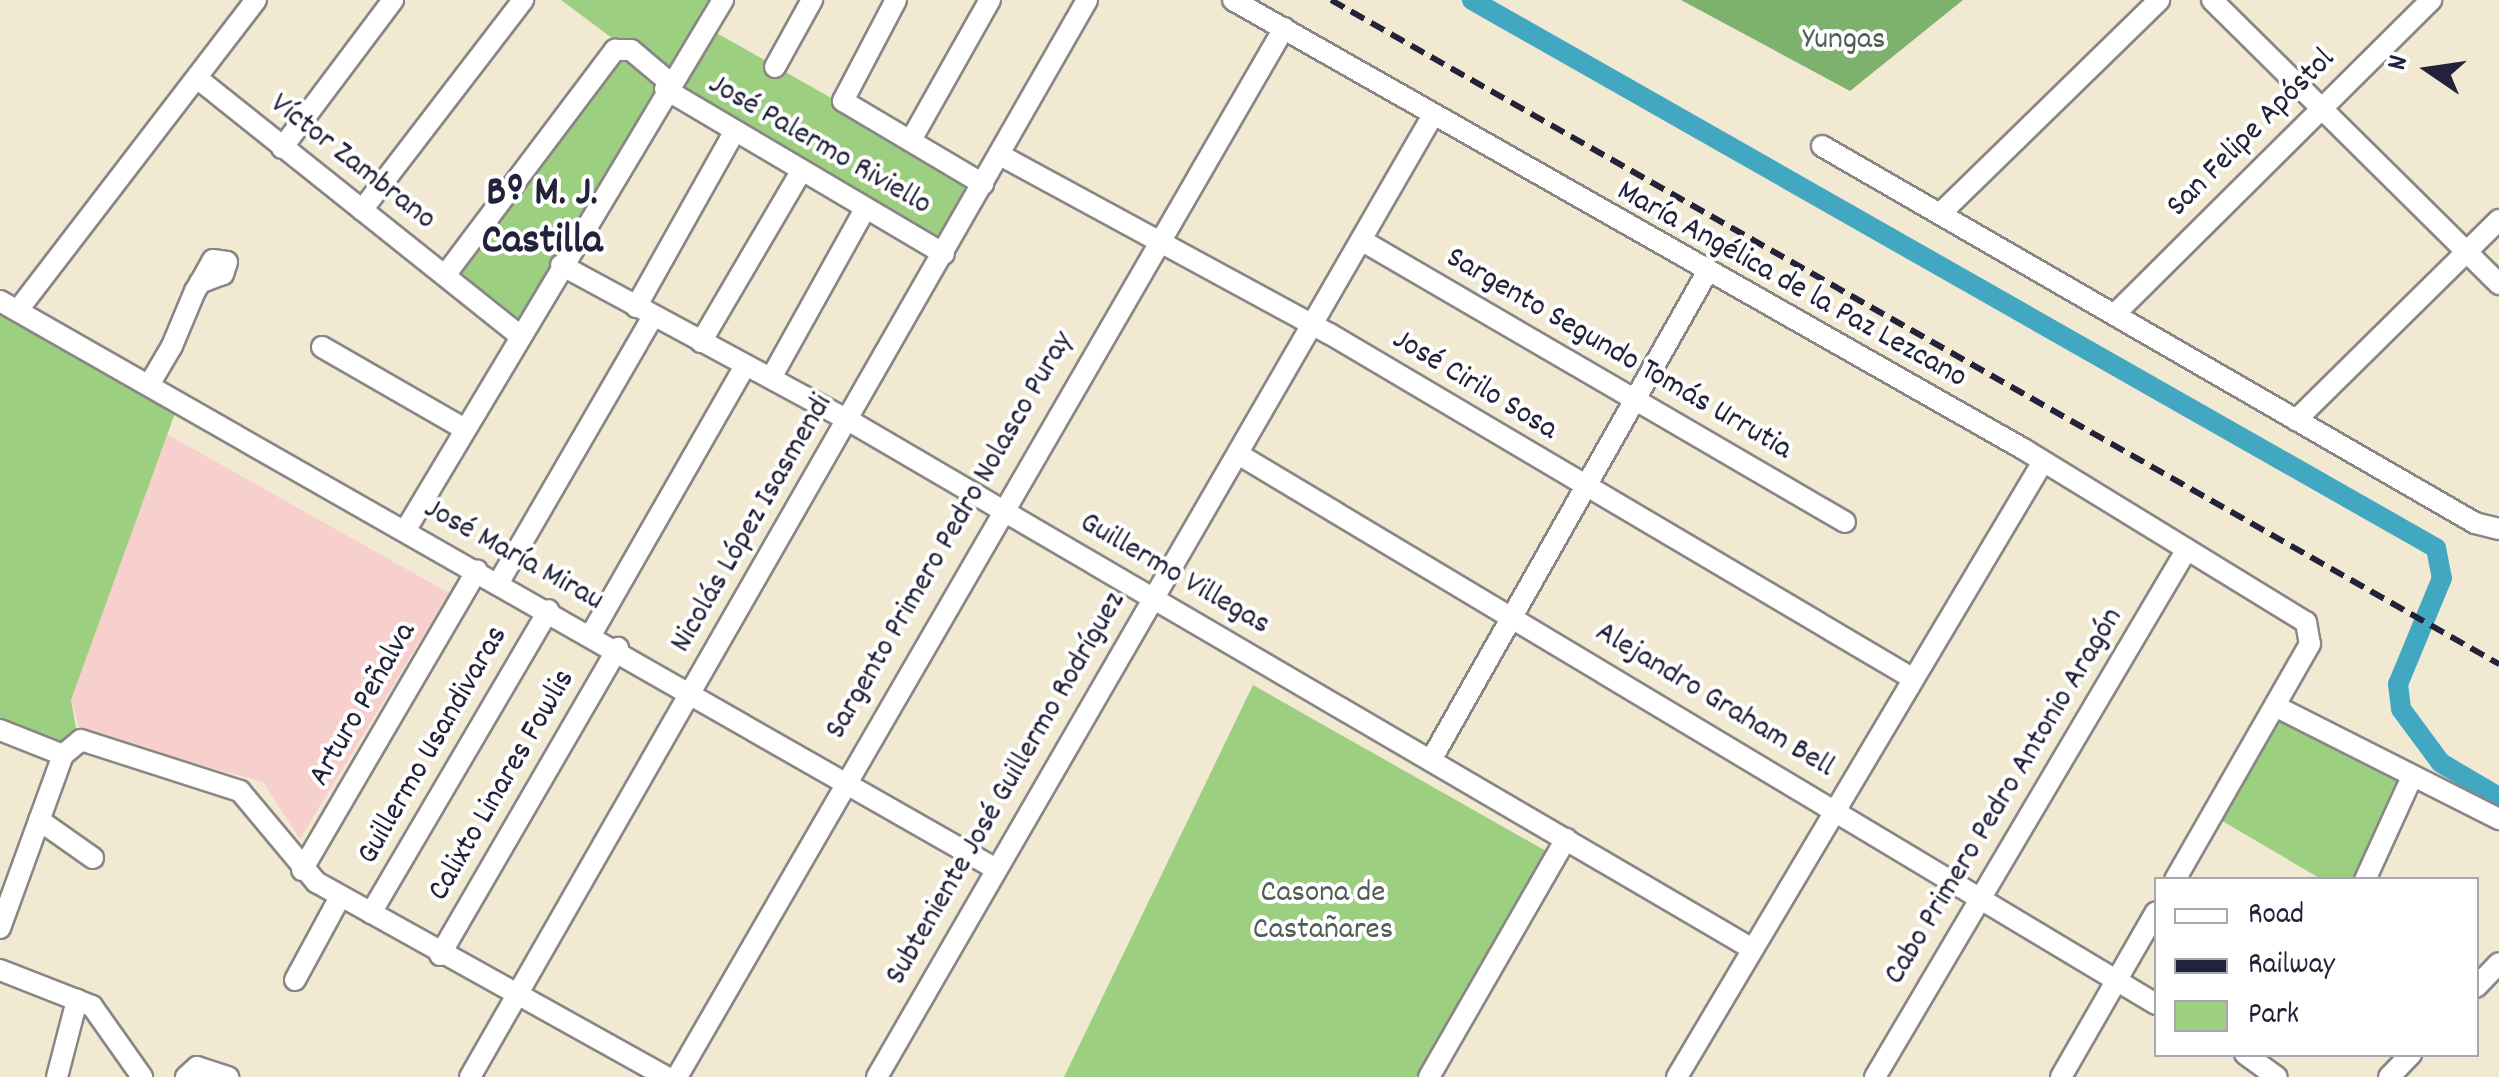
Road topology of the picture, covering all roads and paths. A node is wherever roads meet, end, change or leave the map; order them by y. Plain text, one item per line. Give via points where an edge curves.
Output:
1 (256, 0) edge
2 (393, 0) edge
3 (523, 0) edge
4 (723, 0) edge
5 (812, 0) edge
6 (896, 0) edge
7 (990, 0) edge
8 (1087, 0) edge
9 (1233, 0) edge
10 (2159, 0) edge
11 (2212, 0) edge
12 (2431, 0) edge
13 (1284, 28) junction
14 (775, 67) dead end
15 (197, 78) junction
16 (667, 85) junction
17 (2320, 107) junction
18 (1432, 117) junction
19 (733, 134) junction
20 (911, 140) junction
21 (1822, 146) dead end
22 (282, 148) junction
23 (1000, 155) junction
24 (800, 173) junction
25 (983, 184) junction
26 (865, 209) junction
27 (362, 210) junction
28 (1941, 212) junction
29 (2499, 220) edge
30 (1362, 240) junction
31 (1153, 242) junction
32 (2467, 252) junction
33 (944, 254) junction
34 (561, 264) junction
35 (446, 274) junction
36 (1705, 276) junction
37 (200, 283) dead end
38 (2499, 284) edge
39 (9, 306) edge
40 (644, 311) junction
41 (2117, 312) junction
42 (1311, 329) junction
43 (517, 332) junction
44 (701, 342) junction
45 (322, 347) dead end
46 (745, 366) junction
47 (771, 378) junction
48 (150, 385) junction
49 (1634, 400) junction
50 (848, 420) junction
51 (2296, 420) junction
52 (463, 428) junction
53 (1238, 454) junction
54 (2041, 465) junction
55 (1585, 489) junction
56 (1001, 509) junction
57 (1846, 522) dead end
58 (2499, 528) edge
59 (405, 531) junction
60 (2187, 549) junction
61 (477, 570) junction
62 (499, 582) junction
63 (1152, 596) junction
64 (549, 610) junction
65 (1511, 616) junction
66 (592, 633) junction
67 (618, 648) junction
68 (1912, 678) junction
69 (691, 690) junction
70 (2275, 706) junction
71 (0, 730) edge
72 (63, 755) junction
73 (1431, 760) junction
74 (2411, 780) junction
75 (845, 782) junction
76 (1835, 810) junction
77 (2499, 819) edge
78 (39, 820) junction
79 (1566, 839) junction
80 (93, 858) dead end
81 (994, 868) junction
82 (302, 870) junction
83 (10, 872) edge
84 (2373, 876) edge
85 (2177, 877) edge
86 (340, 897) junction
87 (1979, 900) junction
88 (371, 913) junction
89 (2154, 916) edge
90 (0, 928) edge
91 (1751, 948) junction
92 (440, 955) junction
93 (0, 970) edge
94 (295, 980) dead end
95 (2117, 981) junction
96 (517, 995) junction
97 (77, 1000) junction
98 (2154, 1003) edge
99 (2408, 1057) edge
100 (2249, 1061) edge
101 (1678, 1071) edge
102 (57, 1077) edge
103 (142, 1077) edge
104 (186, 1077) edge
105 (228, 1077) edge
106 (470, 1077) edge
107 (666, 1077) edge
108 (677, 1077) edge
109 (876, 1077) edge
110 (1428, 1077) edge
111 (1875, 1077) edge
112 (2061, 1077) edge
113 (2277, 1077) edge
114 (2389, 1077) edge

1 - 15 street
2 - 22 street
3 - 27 street
4 - 16 street
5 - 14 street
6 - 20 street via 843,102
7 - 20 street
8 - 23 street, Nicolás López Isasmendi
9 - 13 street, María Angélica de la Paz Lezcano
10 - 28 street
11 - 17 street
12 - 17 street, San Felipe Apóstol
13 - 18 street, María Angélica de la Paz Lezcano
13 - 31 street, Sargento Primero Pedro Nolasco Puray
15 - 22 street, Víctor Zambrano
15 - 39 street
16 - 19 street, José Palermo Riviello
16 - 34 street
16 - 35 street, José Palermo Riviello via 631,50 616,50
17 - 32 street
17 - 41 street, San Felipe Apóstol
18 - 30 street, Subteniente José Guillermo Rodríguez
18 - 36 street, María Angélica de la Paz Lezcano
19 - 24 street, José Palermo Riviello
19 - 40 street
20 - 25 street
21 - 28 street
22 - 27 street, Víctor Zambrano
23 - 25 street, Nicolás López Isasmendi
23 - 31 street, José Cirilo Sosa
24 - 26 street, José Palermo Riviello
24 - 44 street
25 - 33 street, Nicolás López Isasmendi
26 - 33 street, José Palermo Riviello
26 - 47 street
27 - 35 street, Víctor Zambrano
28 - 41 street
29 - 32 street
30 - 42 street, Subteniente José Guillermo Rodríguez
30 - 49 street, Sargento Segundo Tomás Urrutia
31 - 42 street, José Cirilo Sosa
31 - 56 street, Sargento Primero Pedro Nolasco Puray
32 - 38 street
32 - 51 street
33 - 50 street, Nicolás López Isasmendi
34 - 40 street, Guillermo Villegas
34 - 43 street
35 - 43 street, Víctor Zambrano
36 - 49 street
36 - 54 street, María Angélica de la Paz Lezcano
37 - 48 street
39 - 48 street, José María Mirau
40 - 44 street, Guillermo Villegas
40 - 62 street
41 - 51 street
42 - 53 street, Subteniente José Guillermo Rodríguez
42 - 55 street, José Cirilo Sosa
43 - 52 street
44 - 46 street, Guillermo Villegas
45 - 52 street
46 - 47 street, Guillermo Villegas
46 - 66 street, Calixto Linares Fowlis
47 - 50 street, Guillermo Villegas
48 - 59 street, José María Mirau
49 - 55 street
49 - 57 street, Sargento Segundo Tomás Urrutia
50 - 56 street, Guillermo Villegas
50 - 69 street, Nicolás López Isasmendi
51 - 58 street
52 - 59 street
53 - 63 street, Subteniente José Guillermo Rodríguez
53 - 65 street, Alejandro Graham Bell
54 - 60 street, María Angélica de la Paz Lezcano
54 - 68 street
55 - 65 street
55 - 68 street, José Cirilo Sosa
56 - 63 street, Guillermo Villegas
56 - 75 street, Sargento Primero Pedro Nolasco Puray
59 - 61 street, José María Mirau
60 - 70 street, María Angélica de la Paz Lezcano via 2311,634
60 - 87 street, Cabo Primero Pedro Antonio Aragón
61 - 62 street, José María Mirau
61 - 82 street, Arturo Peñalva
62 - 64 street, José María Mirau
63 - 73 street, Guillermo Villegas
63 - 81 street, Subteniente José Guillermo Rodríguez
64 - 66 street, José María Mirau
64 - 88 street, Guillermo Usandivaras
65 - 73 street
65 - 76 street, Alejandro Graham Bell
66 - 67 street, José María Mirau
67 - 69 street, José María Mirau
67 - 92 street, Calixto Linares Fowlis
68 - 76 street
69 - 75 street, José María Mirau
69 - 96 street, Nicolás López Isasmendi
70 - 74 street
70 - 85 street
71 - 72 street
72 - 78 street
72 - 82 street via 80,740 240,791
73 - 79 street, Guillermo Villegas
74 - 77 street
74 - 84 street
75 - 81 street, José María Mirau
75 - 108 street, Sargento Primero Pedro Nolasco Puray
76 - 87 street, Alejandro Graham Bell
76 - 91 street
78 - 80 street
78 - 83 street
79 - 91 street, Guillermo Villegas
79 - 110 street
81 - 109 street, Subteniente José Guillermo Rodríguez
82 - 86 street
83 - 90 street
86 - 88 street
86 - 94 street
87 - 95 street, Alejandro Graham Bell
87 - 111 street, Cabo Primero Pedro Antonio Aragón
88 - 92 street
89 - 95 street
91 - 101 street
92 - 96 street
93 - 97 street
95 - 98 street, Alejandro Graham Bell
95 - 112 street
96 - 106 street, Nicolás López Isasmendi
96 - 107 street
97 - 102 street
97 - 103 street via 100,1013
99 - 114 street
100 - 113 street
104 - 105 street via 197,1067

